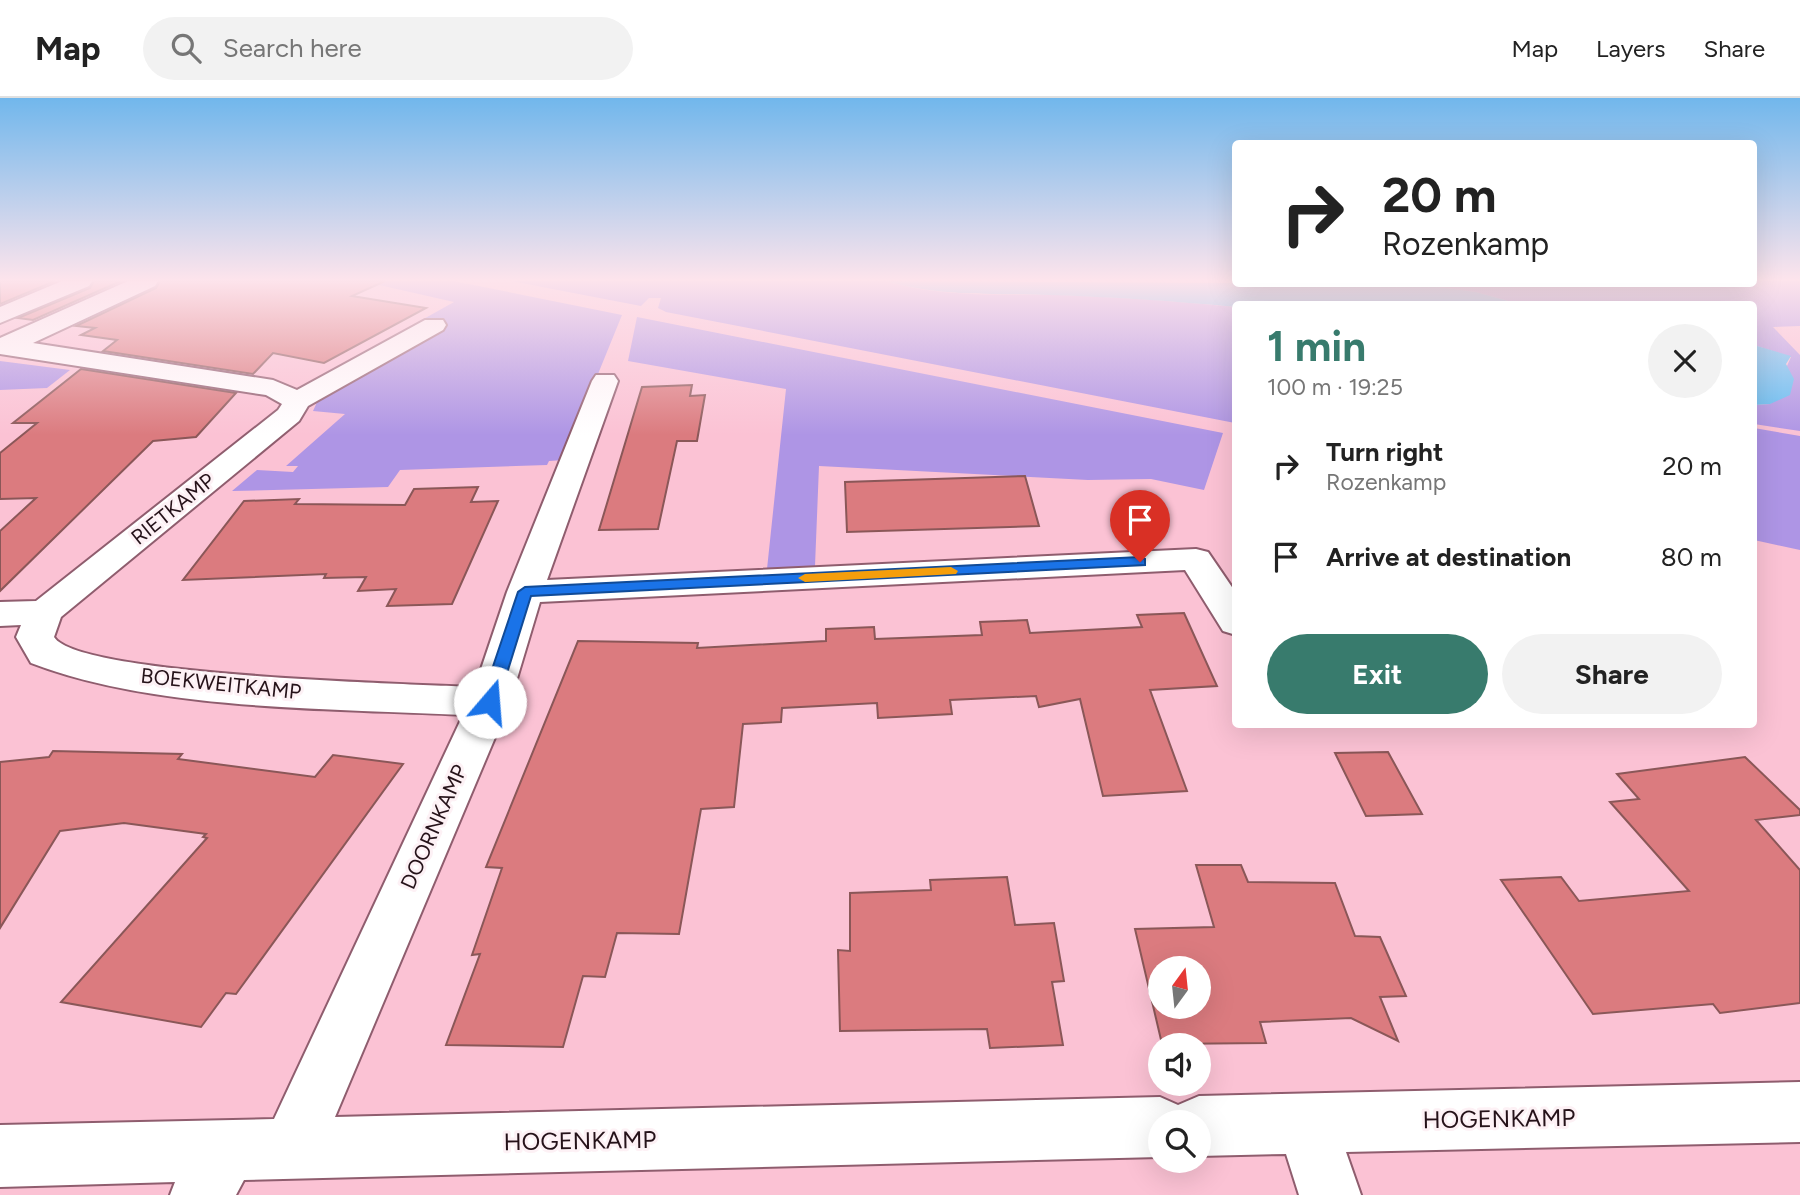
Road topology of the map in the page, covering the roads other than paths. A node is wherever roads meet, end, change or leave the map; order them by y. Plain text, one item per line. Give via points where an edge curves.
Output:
1 (34, 332) edge
2 (421, 332) edge
3 (3, 346) edge
4 (605, 381) dead end
5 (297, 401) junction
6 (525, 592) junction
7 (45, 612) junction
8 (0, 614) edge
9 (1232, 617) edge
10 (490, 702) junction
11 (1800, 1112) edge
12 (1306, 1123) junction
13 (1211, 1126) edge
14 (1148, 1127) edge
15 (291, 1149) junction
16 (0, 1156) edge
17 (214, 1173) edge
18 (1330, 1195) edge

1 - 3 street
2 - 5 street, RIETKAMP
3 - 5 street via 273,388
4 - 6 street, DOORNKAMP
5 - 7 street, RIETKAMP via 289,415
6 - 9 street via 1196,559
6 - 10 street, DOORNKAMP
7 - 8 street
7 - 10 street, BOEKWEITKAMP via 36,637 45,654 77,666 274,691
10 - 15 street, DOORNKAMP
11 - 12 street, HOGENKAMP
12 - 13 street, HOGENKAMP
12 - 18 street
14 - 15 street, HOGENKAMP
15 - 17 street, HOGENKAMP
16 - 17 street, HOGENKAMP

